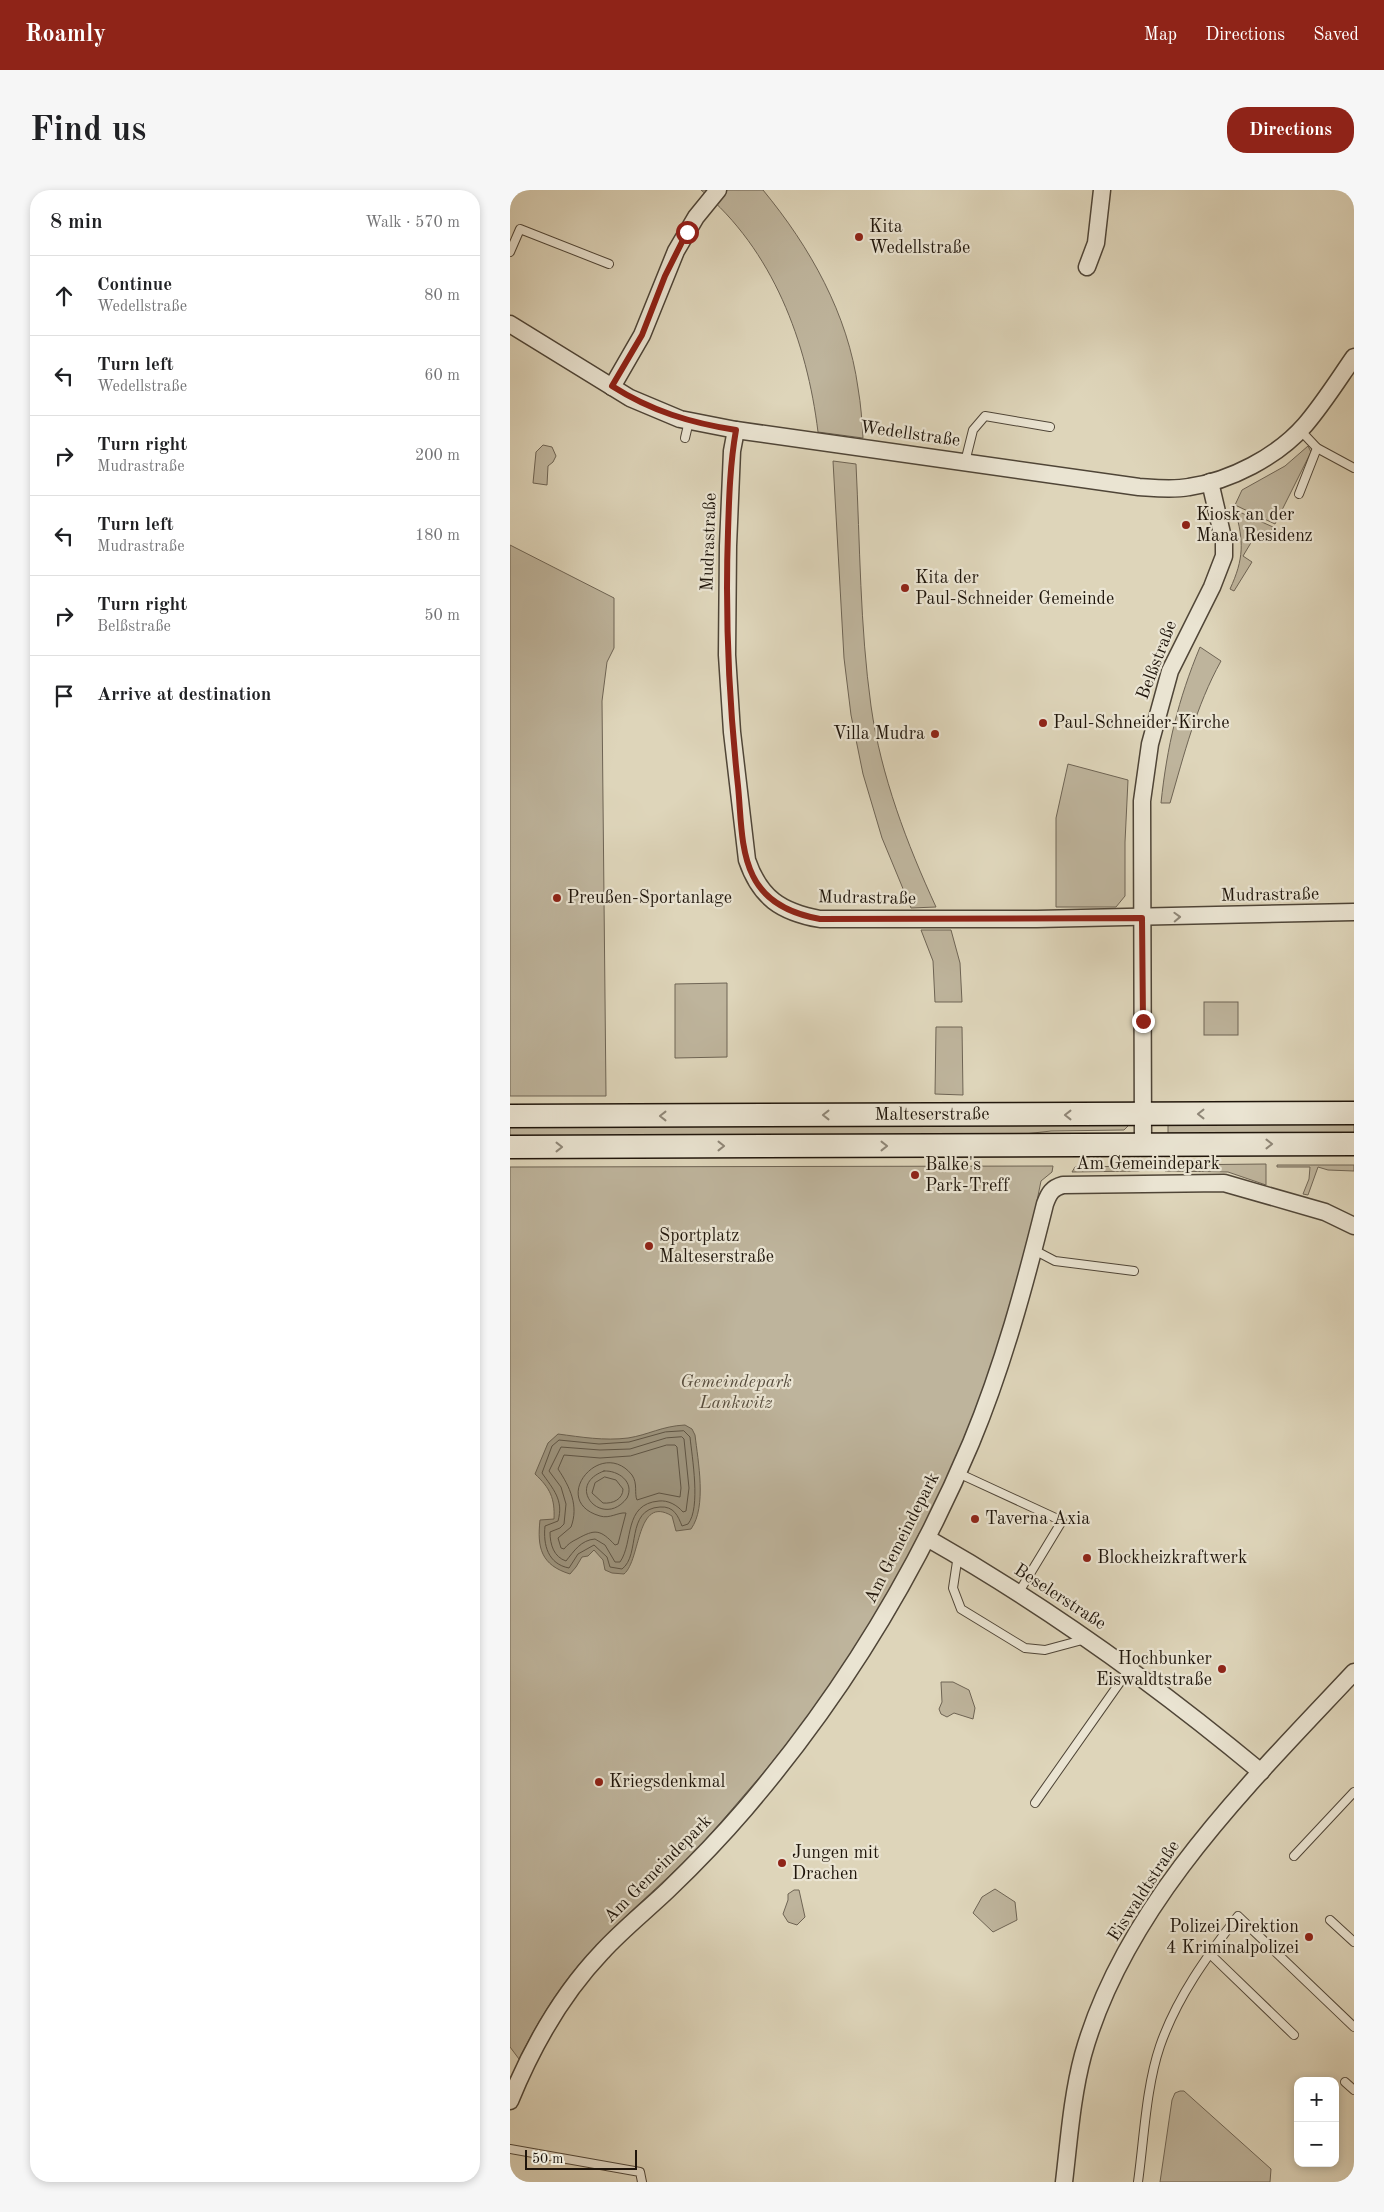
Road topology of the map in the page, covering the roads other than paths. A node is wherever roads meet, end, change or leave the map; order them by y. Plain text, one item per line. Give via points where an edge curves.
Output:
1 (718, 190) edge
2 (1102, 190) edge
3 (510, 252) edge
4 (609, 264) dead end
5 (1086, 267) dead end
6 (510, 324) edge
7 (1354, 357) edge
8 (612, 386) junction
9 (689, 421) junction
10 (1050, 426) dead end
11 (736, 430) junction
12 (1300, 430) junction
13 (685, 438) dead end
14 (1317, 448) junction
15 (965, 462) junction
16 (1354, 468) edge
17 (1210, 482) junction
18 (1299, 494) dead end
19 (1354, 912) edge
20 (1142, 918) junction
21 (1354, 1113) edge
22 (1143, 1114) junction
23 (510, 1116) edge
24 (1354, 1144) edge
25 (1143, 1145) junction
26 (510, 1147) edge
27 (1354, 1226) edge
28 (1034, 1250) junction
29 (1134, 1271) dead end
30 (958, 1473) junction
31 (927, 1538) junction
32 (958, 1555) junction
33 (1019, 1592) junction
34 (1088, 1639) junction
35 (1130, 1668) junction
36 (1354, 1672) edge
37 (1261, 1772) junction
38 (1354, 1792) edge
39 (1035, 1803) dead end
40 (1294, 1856) dead end
41 (1330, 1920) dead end
42 (1354, 1942) edge
43 (1210, 1953) junction
44 (1354, 2027) edge
45 (1294, 2035) dead end
46 (1346, 2082) dead end
47 (1354, 2090) edge
48 (510, 2100) edge
49 (510, 2149) edge
50 (642, 2182) edge
51 (1064, 2182) edge
52 (1138, 2182) edge

1 - 8 street via 688,223 642,335
2 - 5 street via 1096,243
3 - 4 lane via 520,230
6 - 8 street, Wedellstraße
7 - 12 street
8 - 9 street, Wedellstraße via 654,409
9 - 11 street, Wedellstraße
9 - 13 lane
10 - 15 lane via 985,416 973,430
11 - 15 street, Wedellstraße
11 - 20 street, Mudrastraße via 729,504 726,607 732,732 747,860 752,875 766,895 799,915 820,919
12 - 14 lane
12 - 17 street via 1254,463
14 - 16 lane
14 - 18 lane
15 - 17 street, Wedellstraße via 1139,487 1188,487
17 - 20 street, Belßstraße via 1223,534 1224,556 1170,671 1150,744 1142,801
20 -> 19 street, Mudrastraße
20 - 22 street, Belßstraße
21 -> 22 main road, Malteserstraße
22 -> 23 main road, Malteserstraße
22 - 25 street, Belßstraße
25 -> 24 main road, Malteserstraße
26 -> 25 main road, Malteserstraße
27 - 28 street, Am Gemeindepark via 1325,1212 1224,1183 1063,1185 1055,1187 1049,1194
28 - 29 lane via 1055,1261
28 - 30 street, Am Gemeindepark via 1000,1363
30 - 31 street, Am Gemeindepark
30 - 33 lane via 1062,1521
31 - 32 street, Beselerstraße
31 - 48 street, Am Gemeindepark via 879,1626 828,1702 763,1787 707,1851 603,1951 568,1992 531,2054
32 - 33 street, Beselerstraße
32 - 34 lane via 953,1588 961,1609 1026,1648 1045,1650
33 - 34 street, Beselerstraße
34 - 35 street, Beselerstraße
35 - 37 street, Beselerstraße
35 - 39 lane
36 - 37 street, Eiswaldtstraße
37 - 51 street, Eiswaldtstraße via 1203,1838 1164,1892 1101,2003 1078,2075
38 - 40 lane
41 - 42 lane
43 - 44 lane via 1238,1916
43 - 45 lane
43 - 52 lane via 1187,1988 1160,2047
46 - 47 lane
49 - 50 lane via 640,2172

